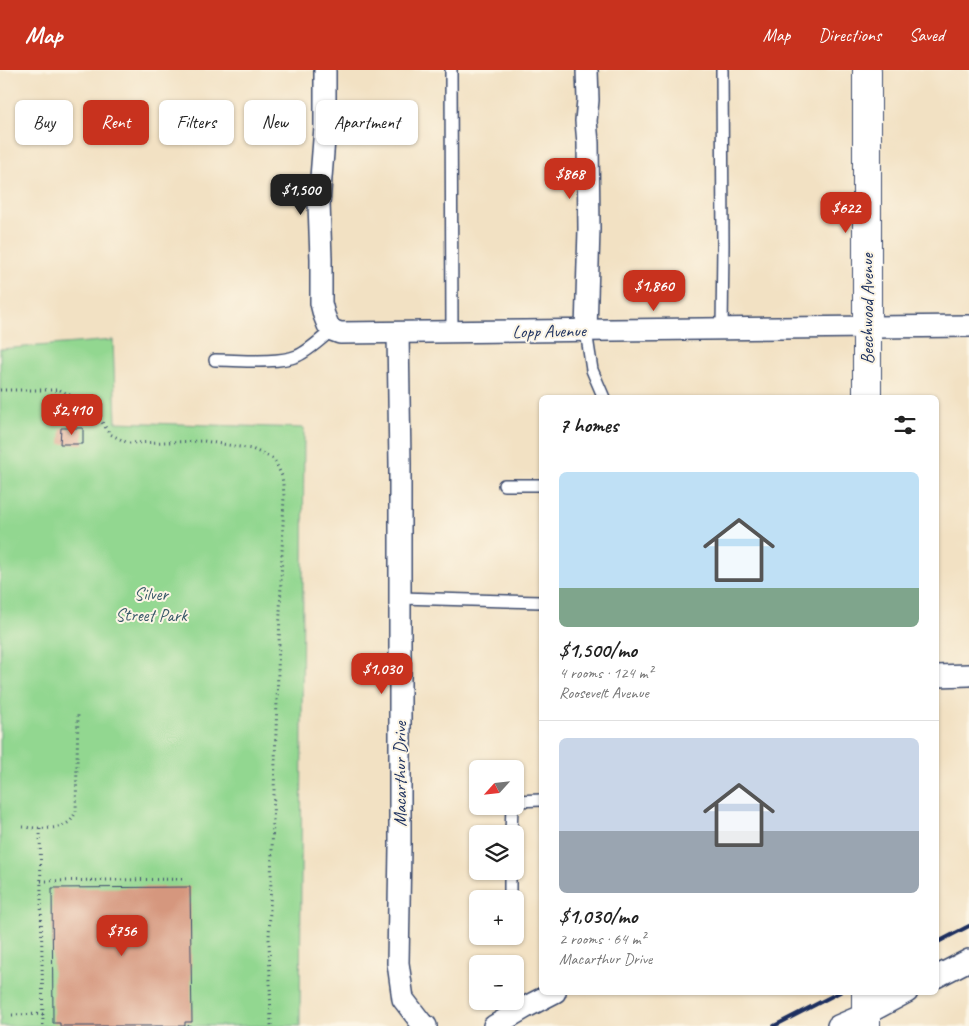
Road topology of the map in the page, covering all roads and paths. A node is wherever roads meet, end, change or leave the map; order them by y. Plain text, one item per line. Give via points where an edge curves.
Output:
1 (325, 70) edge
2 (451, 70) edge
3 (587, 70) edge
4 (722, 70) edge
5 (868, 70) edge
6 (969, 326) edge
7 (867, 328) junction
8 (722, 329) junction
9 (586, 331) junction
10 (336, 332) junction
11 (452, 332) junction
12 (398, 333) junction
13 (215, 360) dead end
14 (0, 390) edge
15 (603, 395) edge
16 (867, 395) edge
17 (504, 485) dead end
18 (539, 485) edge
19 (400, 598) junction
20 (539, 602) edge
21 (969, 675) edge
22 (939, 676) edge
23 (78, 714) dead end
24 (539, 800) edge
25 (524, 801) edge
26 (23, 827) dead end
27 (40, 829) junction
28 (184, 879) dead end
29 (41, 881) junction
30 (969, 960) edge
31 (939, 975) edge
32 (549, 995) edge
33 (901, 995) edge
34 (866, 1011) edge
35 (43, 1014) junction
36 (12, 1015) dead end
37 (43, 1026) edge
38 (271, 1026) edge
39 (426, 1026) edge
40 (494, 1026) edge
41 (838, 1026) edge

1 - 10 street via 319,203 322,303 328,325
2 - 11 lane
3 - 9 street via 589,229
4 - 8 lane
5 - 7 main road, Beechwood Avenue
6 - 7 street, Lopp Avenue
7 - 8 street, Lopp Avenue
7 - 16 main road, Beechwood Avenue
8 - 9 street, Lopp Avenue
9 - 11 street, Lopp Avenue
9 - 15 lane via 592,370
10 - 12 street, Lopp Avenue
10 - 13 lane via 299,355 286,359
11 - 12 street, Lopp Avenue
12 - 19 street, Macarthur Drive
14 - 38 path via 60,390 91,406 110,434 128,443 204,441 252,449 274,459 282,476 284,494 269,939
17 - 18 lane
19 - 20 lane
19 - 39 street, Macarthur Drive via 398,963 403,999
21 - 22 street
23 - 27 path via 76,812 69,822 59,827
24 - 25 lane
26 - 27 path
27 - 29 path
28 - 29 path
29 - 35 path
30 - 31 street
32 - 40 street
33 - 34 street
34 - 41 street
35 - 36 path
35 - 37 path

